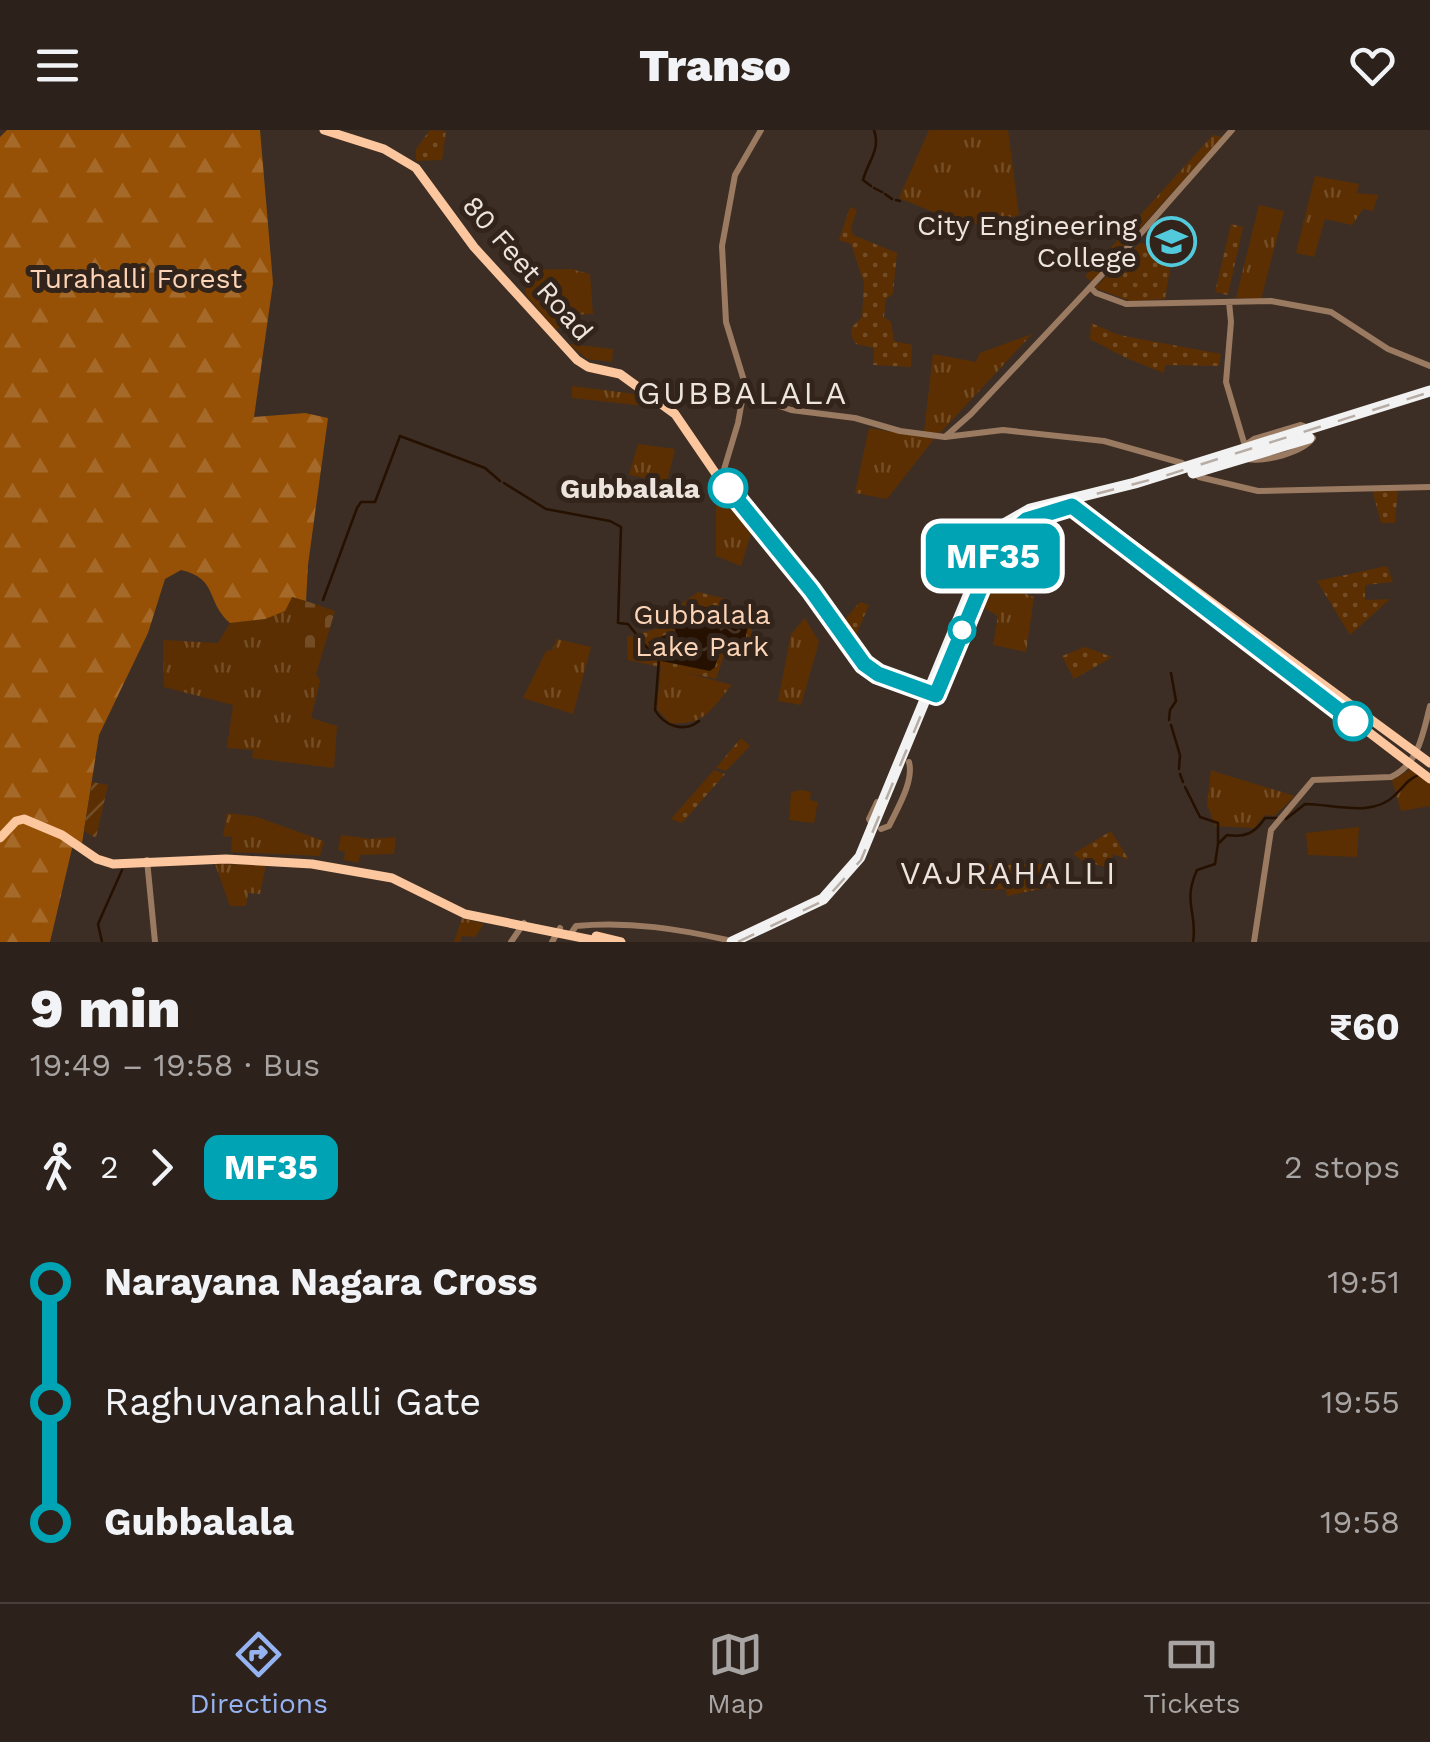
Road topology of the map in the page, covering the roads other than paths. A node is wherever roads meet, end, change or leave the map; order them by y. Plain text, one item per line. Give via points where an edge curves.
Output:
1 (324, 130) edge
2 (332, 130) edge
3 (761, 130) edge
4 (1232, 130) edge
5 (1090, 287) junction
6 (1229, 302) junction
7 (1430, 366) edge
8 (1430, 391) edge
9 (745, 394) junction
10 (1430, 399) edge
11 (1387, 409) junction
12 (945, 437) junction
13 (1240, 452) junction
14 (1190, 470) junction
15 (723, 475) junction
16 (1430, 487) edge
17 (1074, 502) junction
18 (816, 596) junction
19 (933, 693) junction
20 (1430, 706) edge
21 (1427, 728) edge
22 (1416, 753) junction
23 (1430, 763) edge
24 (1410, 764) junction
25 (1425, 775) edge
26 (877, 829) junction
27 (0, 838) edge
28 (147, 861) junction
29 (523, 925) junction
30 (573, 931) junction
31 (556, 934) edge
32 (155, 942) edge
33 (511, 942) edge
34 (602, 942) edge
35 (621, 942) edge
36 (732, 942) edge
37 (749, 942) edge
38 (1254, 942) edge

1 - 18 main road, 80 Feet Road via 412,165 474,247 579,362 620,374 676,414
2 - 15 main road, 80 Feet Road via 384,146 413,164 566,347 586,364 621,372 677,413
3 - 9 street via 735,176 722,246 726,322
4 - 5 street
5 - 6 street via 1126,304
5 - 12 street
6 - 7 street via 1271,301 1330,312
6 - 13 street via 1226,382
8 - 11 highway
9 - 12 street via 791,410
9 - 15 street
10 - 11 highway
11 - 13 highway
12 - 14 street via 1003,430 1104,440
13 - 14 highway
14 - 16 street via 1270,492
14 - 17 highway
15 - 18 main road, 80 Feet Road
17 - 19 highway via 1030,509 999,529
17 - 22 main road
17 - 24 main road
18 - 19 main road, 80 Feet Road via 864,664
19 - 26 highway
20 - 21 street
21 - 22 street
22 - 23 main road
22 - 24 street
24 - 25 main road
24 - 38 street via 1391,777 1313,780 1277,820
26 - 36 highway via 825,897
26 - 37 highway via 862,869 839,894
27 - 28 main road via 24,819 112,864
28 - 29 main road via 226,859 361,872 396,879 465,914
28 - 32 street
29 - 31 main road
29 - 33 street
30 - 31 main road
30 - 34 main road
30 - 35 main road
30 - 36 street via 620,923

